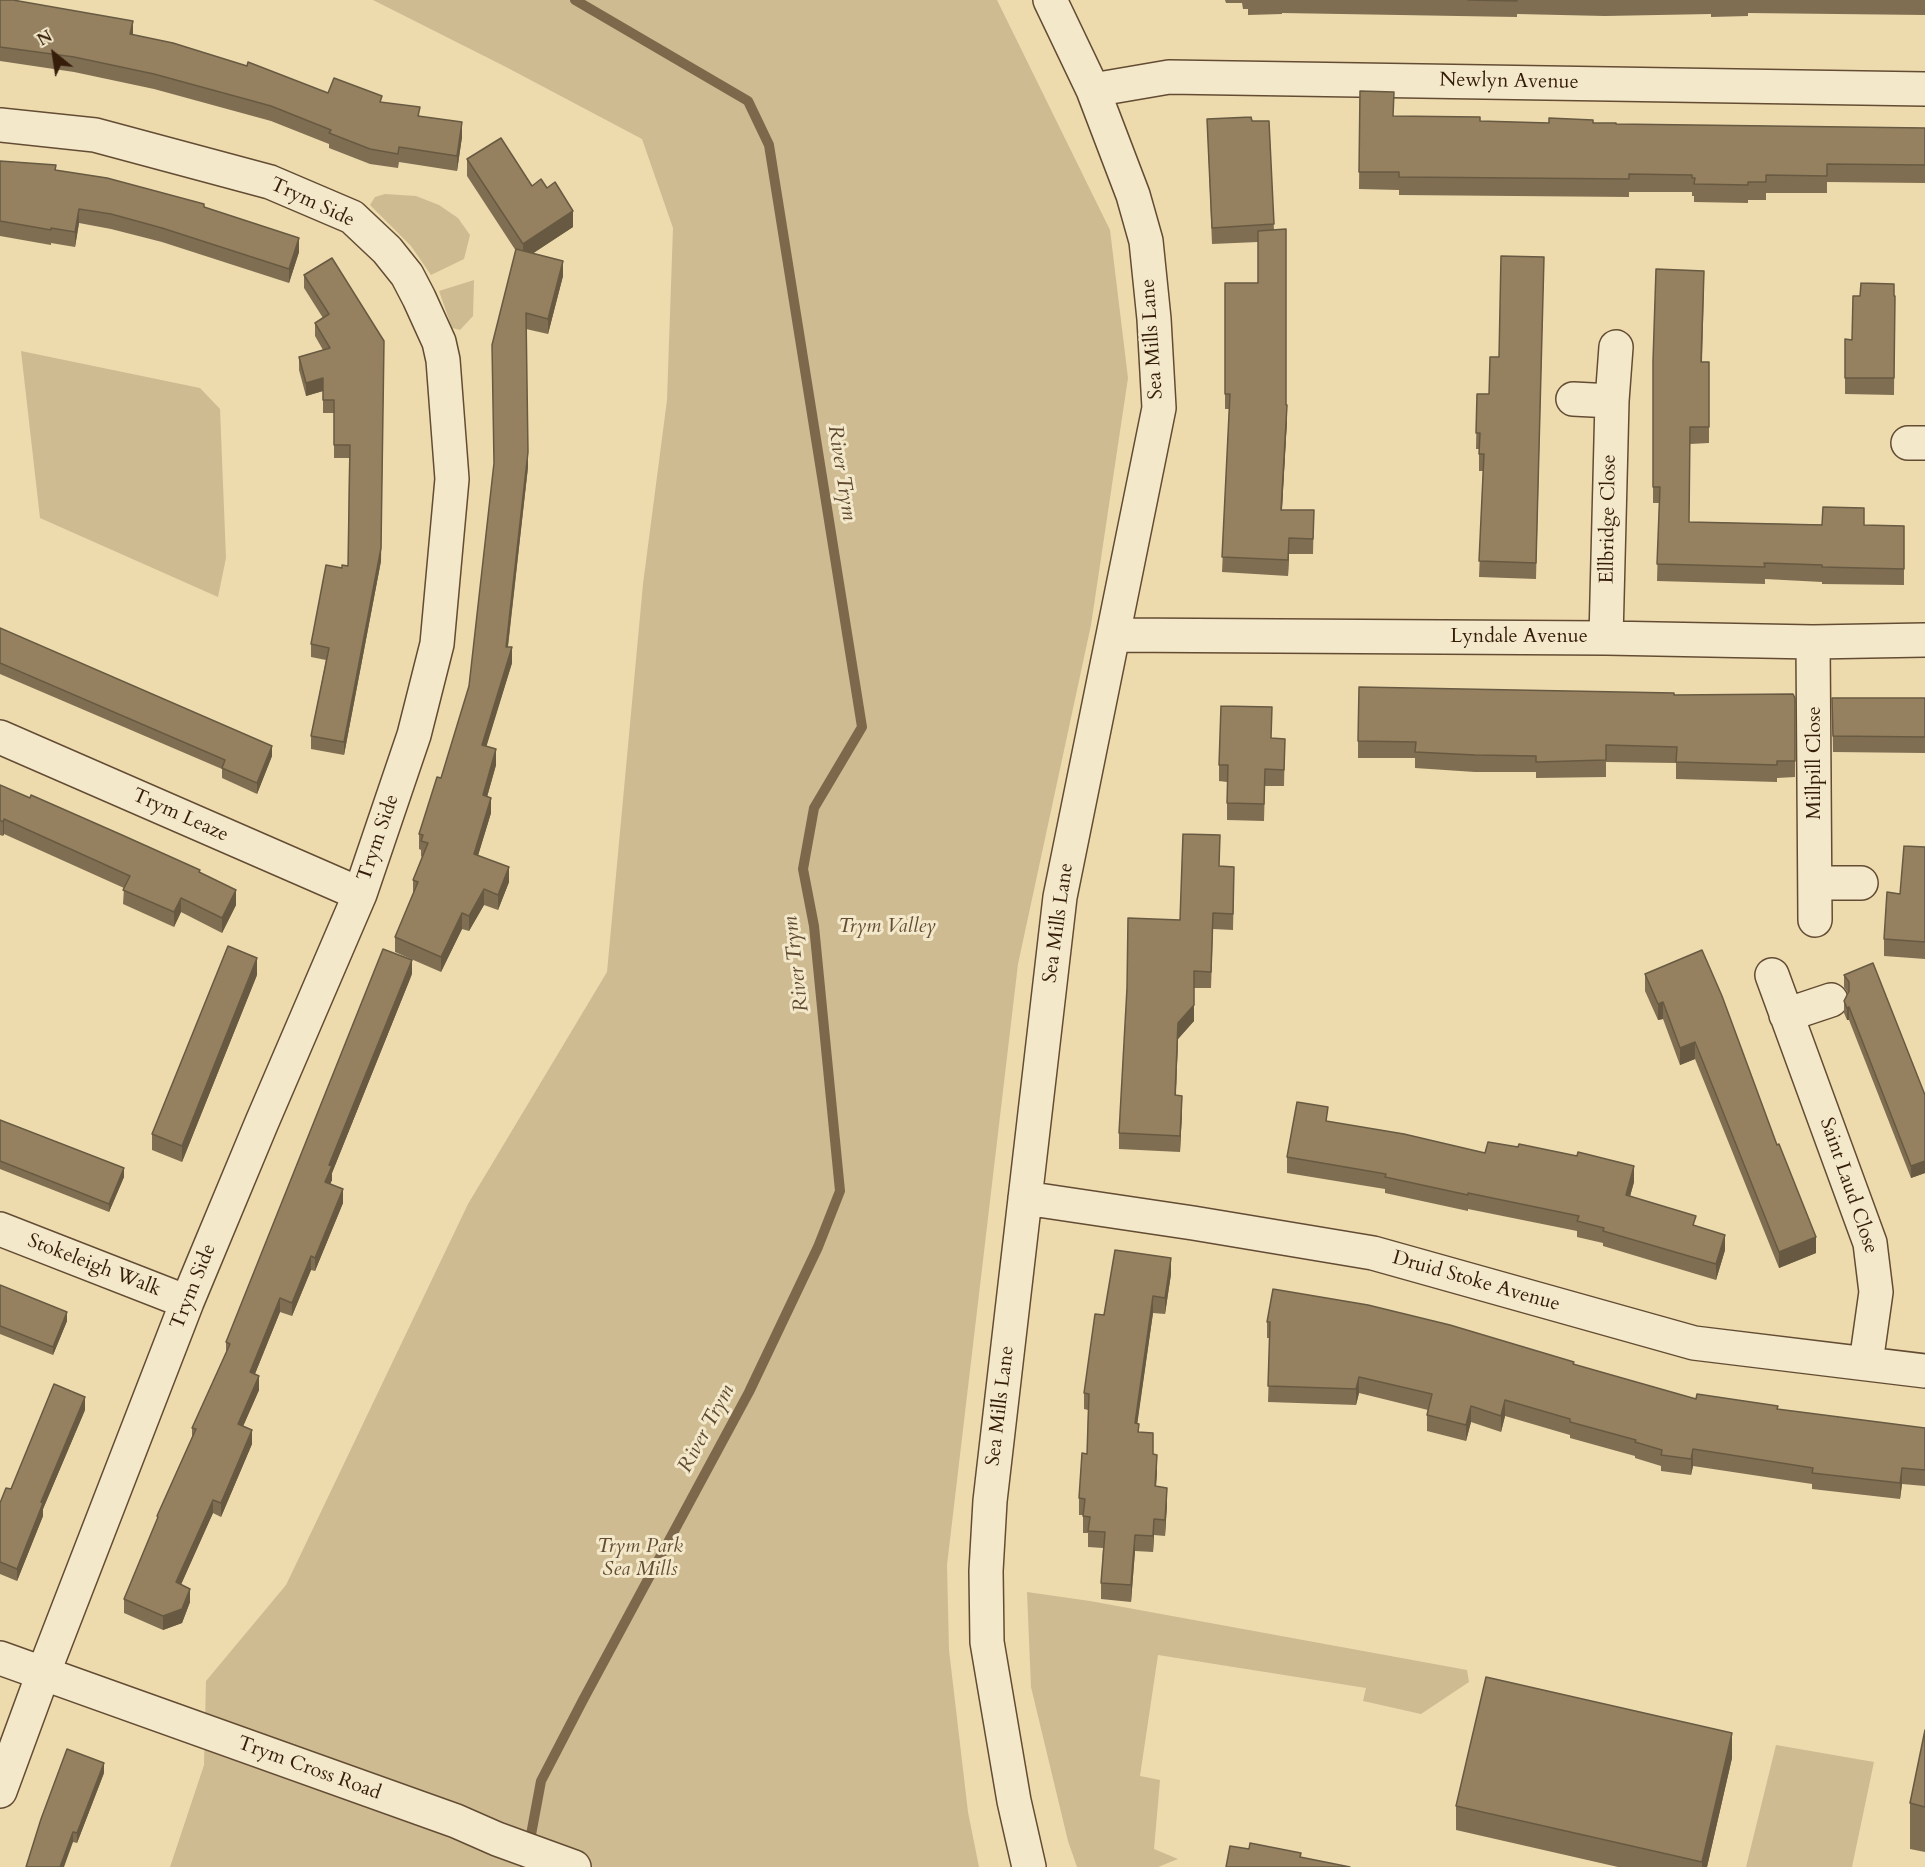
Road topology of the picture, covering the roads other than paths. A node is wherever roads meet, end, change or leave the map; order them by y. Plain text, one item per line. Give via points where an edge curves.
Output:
1 (1050, 0) edge
2 (1925, 89) edge
3 (1093, 90) junction
4 (0, 125) edge
5 (1616, 347) dead end
6 (1574, 399) dead end
7 (1612, 401) junction
8 (1114, 635) junction
9 (1606, 638) junction
10 (1925, 640) edge
11 (1813, 642) junction
12 (0, 737) edge
13 (1815, 883) junction
14 (1861, 883) dead end
15 (360, 894) junction
16 (1815, 920) dead end
17 (1772, 975) dead end
18 (1831, 1000) dead end
19 (1786, 1015) junction
20 (1025, 1198) junction
21 (0, 1229) edge
22 (188, 1302) junction
23 (1866, 1363) junction
24 (1925, 1371) edge
25 (0, 1658) edge
26 (43, 1674) junction
27 (0, 1791) edge
28 (574, 1867) edge
29 (1029, 1867) edge

1 - 3 street, Sea Mills Lane
2 - 3 street, Newlyn Avenue via 1169,76
3 - 8 street, Sea Mills Lane via 1146,241 1159,408
4 - 15 street, Trym Side via 95,135 270,183 352,217 387,250 419,298 443,360 452,480 437,644 414,735
5 - 7 street, Ellbridge Close
6 - 7 street
7 - 9 street, Ellbridge Close
8 - 9 street, Lyndale Avenue
8 - 20 street, Sea Mills Lane via 1060,897
9 - 11 street, Lyndale Avenue
10 - 11 street, Lyndale Avenue
11 - 13 street, Millpill Close
12 - 15 street, Trym Leaze
13 - 14 street
13 - 16 street, Millpill Close
15 - 22 street, Trym Side
17 - 19 street, Saint Laud Close
18 - 19 street
19 - 23 street, Saint Laud Close via 1870,1243 1876,1292
20 - 23 street, Druid Stoke Avenue via 1373,1253 1694,1344
20 - 29 street, Sea Mills Lane via 990,1501 986,1571 987,1642
21 - 22 street, Stokeleigh Walk
22 - 26 street, Trym Side
23 - 24 street, Druid Stoke Avenue
25 - 26 street, Trym Cross Road
26 - 27 street, Trym Side
26 - 28 street, Trym Cross Road

